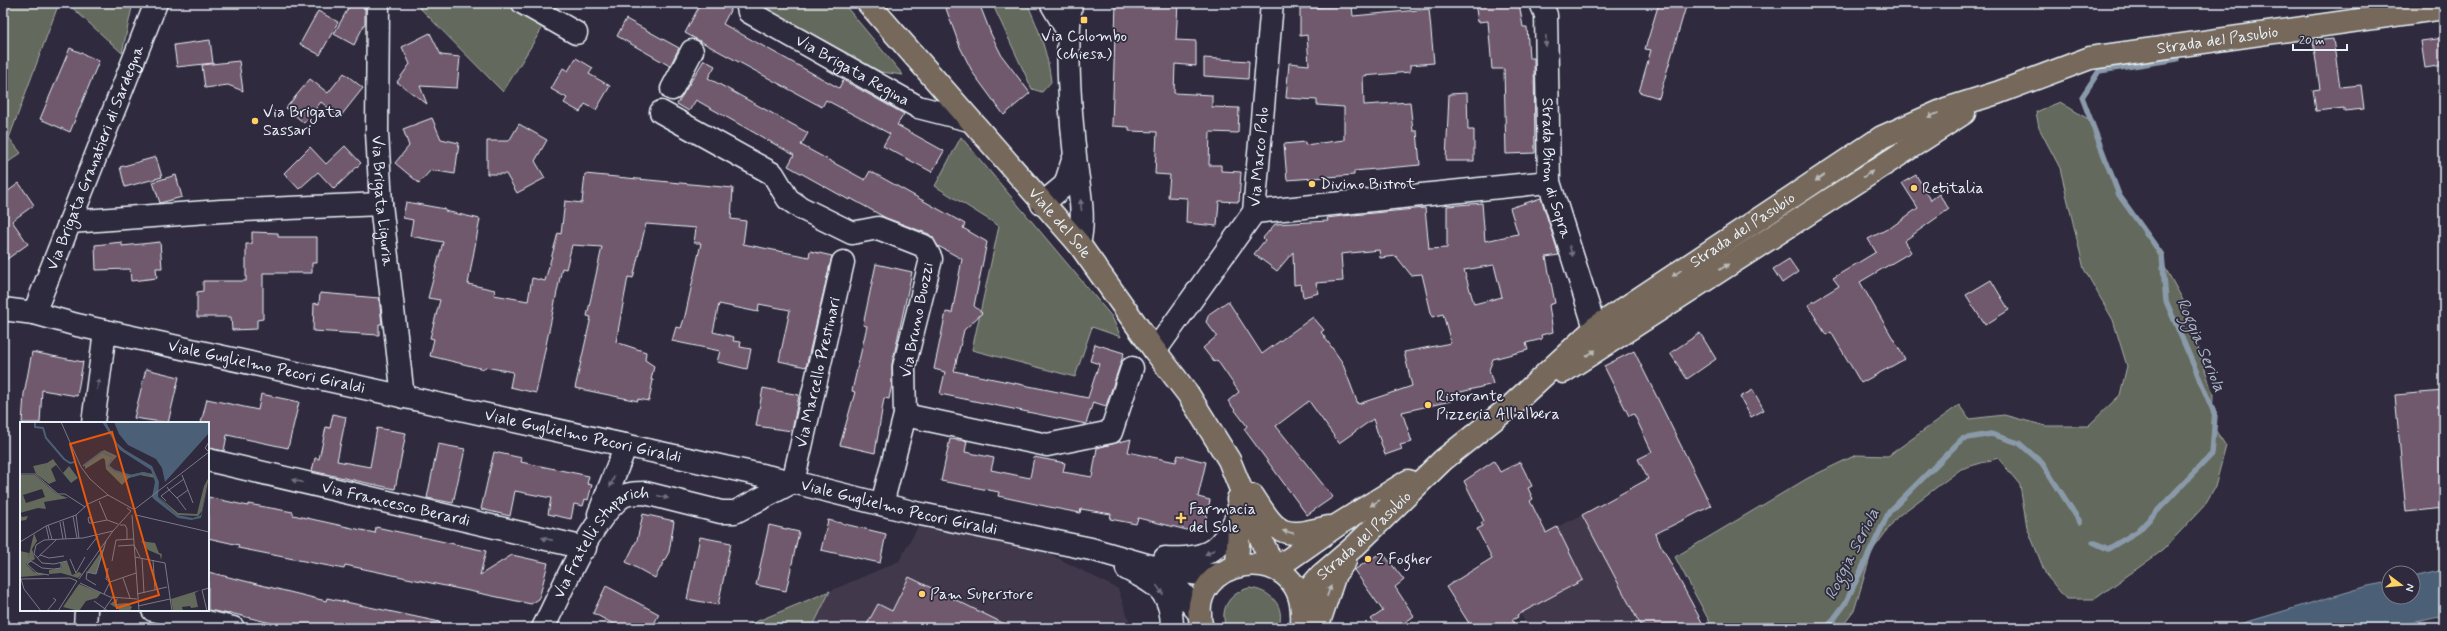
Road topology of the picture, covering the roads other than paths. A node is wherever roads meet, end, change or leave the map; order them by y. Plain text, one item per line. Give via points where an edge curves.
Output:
1 (156, 3) edge
2 (378, 3) edge
3 (523, 3) edge
4 (747, 3) edge
5 (868, 3) edge
6 (1051, 3) edge
7 (1071, 3) edge
8 (1272, 3) edge
9 (1541, 3) edge
10 (2444, 8) edge
11 (1067, 30) junction
12 (576, 33) dead end
13 (692, 51) dead end
14 (672, 89) dead end
15 (1997, 93) junction
16 (661, 112) dead end
17 (969, 120) junction
18 (1075, 155) junction
19 (1549, 182) junction
20 (381, 204) junction
21 (1042, 204) junction
22 (1254, 212) junction
23 (70, 222) junction
24 (1079, 244) junction
25 (843, 262) dead end
26 (3, 309) edge
27 (34, 313) junction
28 (1595, 328) junction
29 (105, 331) junction
30 (1155, 351) junction
31 (1132, 368) dead end
32 (403, 397) junction
33 (1512, 405) junction
34 (905, 415) junction
35 (93, 422) edge
36 (626, 445) junction
37 (209, 460) edge
38 (1229, 460) junction
39 (1443, 460) junction
40 (793, 482) junction
41 (882, 504) junction
42 (1240, 510) junction
43 (1339, 524) junction
44 (595, 525) junction
45 (585, 548) junction
46 (1091, 549) junction
47 (1161, 569) junction
48 (1275, 569) junction
49 (1228, 570) junction
50 (86, 611) edge
51 (157, 611) edge
52 (1201, 624) edge
53 (1307, 626) edge
54 (85, 628) edge
55 (233, 628) edge
56 (543, 628) edge
57 (1172, 628) edge

1 - 23 street, Via Brigata Granatieri di Sardegna
2 - 20 street, Via Brigata Liguria via 377,132
3 - 12 street
4 - 17 street, Via Brigata Regina via 749,12 918,107
5 - 17 main road, Viale del Sole
6 - 11 street
7 - 11 street
8 - 22 street, Via Marco Polo
9 -> 19 street, Strada Biron di Sopra via 1546,15
10 - 15 main road, Strada del Pasubio via 2090,58
11 - 18 street
13 - 14 street
15 -> 28 main road, Strada del Pasubio via 1946,109 1882,137
33 -> 15 main road, Strada del Pasubio via 1890,159
16 - 34 street, Via Bruno Buozzi via 772,174 788,199 801,208 852,233 878,228 924,246 931,258 904,367
17 - 21 main road, Viale del Sole
18 - 21 street via 1066,185
24 -> 18 street via 1082,230 1081,206
19 - 22 street
19 -> 28 street, Strada Biron di Sopra
20 - 23 street via 221,211
20 - 32 street, Via Brigata Liguria
21 - 24 main road, Viale del Sole
22 - 30 street, Via Marco Polo
23 - 27 street, Via Brigata Granatieri di Sardegna
24 - 30 main road, Viale del Sole
25 - 40 street, Via Marcello Prestinari
26 - 27 street, Viale Guglielmo Pecori Giraldi
27 - 29 street, Viale Guglielmo Pecori Giraldi
28 - 33 main road, Strada del Pasubio
29 - 32 street, Viale Guglielmo Pecori Giraldi
35 -> 29 street
30 - 38 main road, Viale del Sole via 1188,394
31 - 34 street via 1111,432 1047,445
32 - 36 street, Viale Guglielmo Pecori Giraldi
33 - 39 main road, Strada del Pasubio
34 - 41 street, Via Bruno Buozzi
36 - 40 street, Viale Guglielmo Pecori Giraldi
36 -> 44 street
45 -> 37 street, Via Francesco Berardi
38 - 42 main road, Viale del Sole
43 -> 38 main road via 1306,534 1280,530 1260,508
38 - 48 main road, Viale del Sole
39 -> 43 main road, Strada del Pasubio
53 -> 39 main road, Strada del Pasubio via 1313,584 1356,546
40 - 41 street, Viale Guglielmo Pecori Giraldi
44 -> 40 street, Via Fratelli Stuparich via 620,498 632,494 645,493 721,512 735,512
41 - 46 street, Viale Guglielmo Pecori Giraldi
42 -> 46 street via 1220,545 1209,554 1199,557 1165,558
42 - 49 main road, Viale del Sole
43 - 48 main road, Strada del Pasubio
44 - 45 street, Via Fratelli Stuparich
45 - 56 street, Via Fratelli Stuparich
46 - 47 street, Viale Guglielmo Pecori Giraldi
46 -> 57 street via 1158,586 1172,612
47 - 49 street, Viale Guglielmo Pecori Giraldi via 1208,575
47 - 52 street
48 - 49 main road, Strada del Pasubio via 1250,563
48 - 53 main road, Strada del Pasubio via 1288,578 1297,591
49 - 52 main road via 1206,591
50 - 54 street
51 - 55 street

